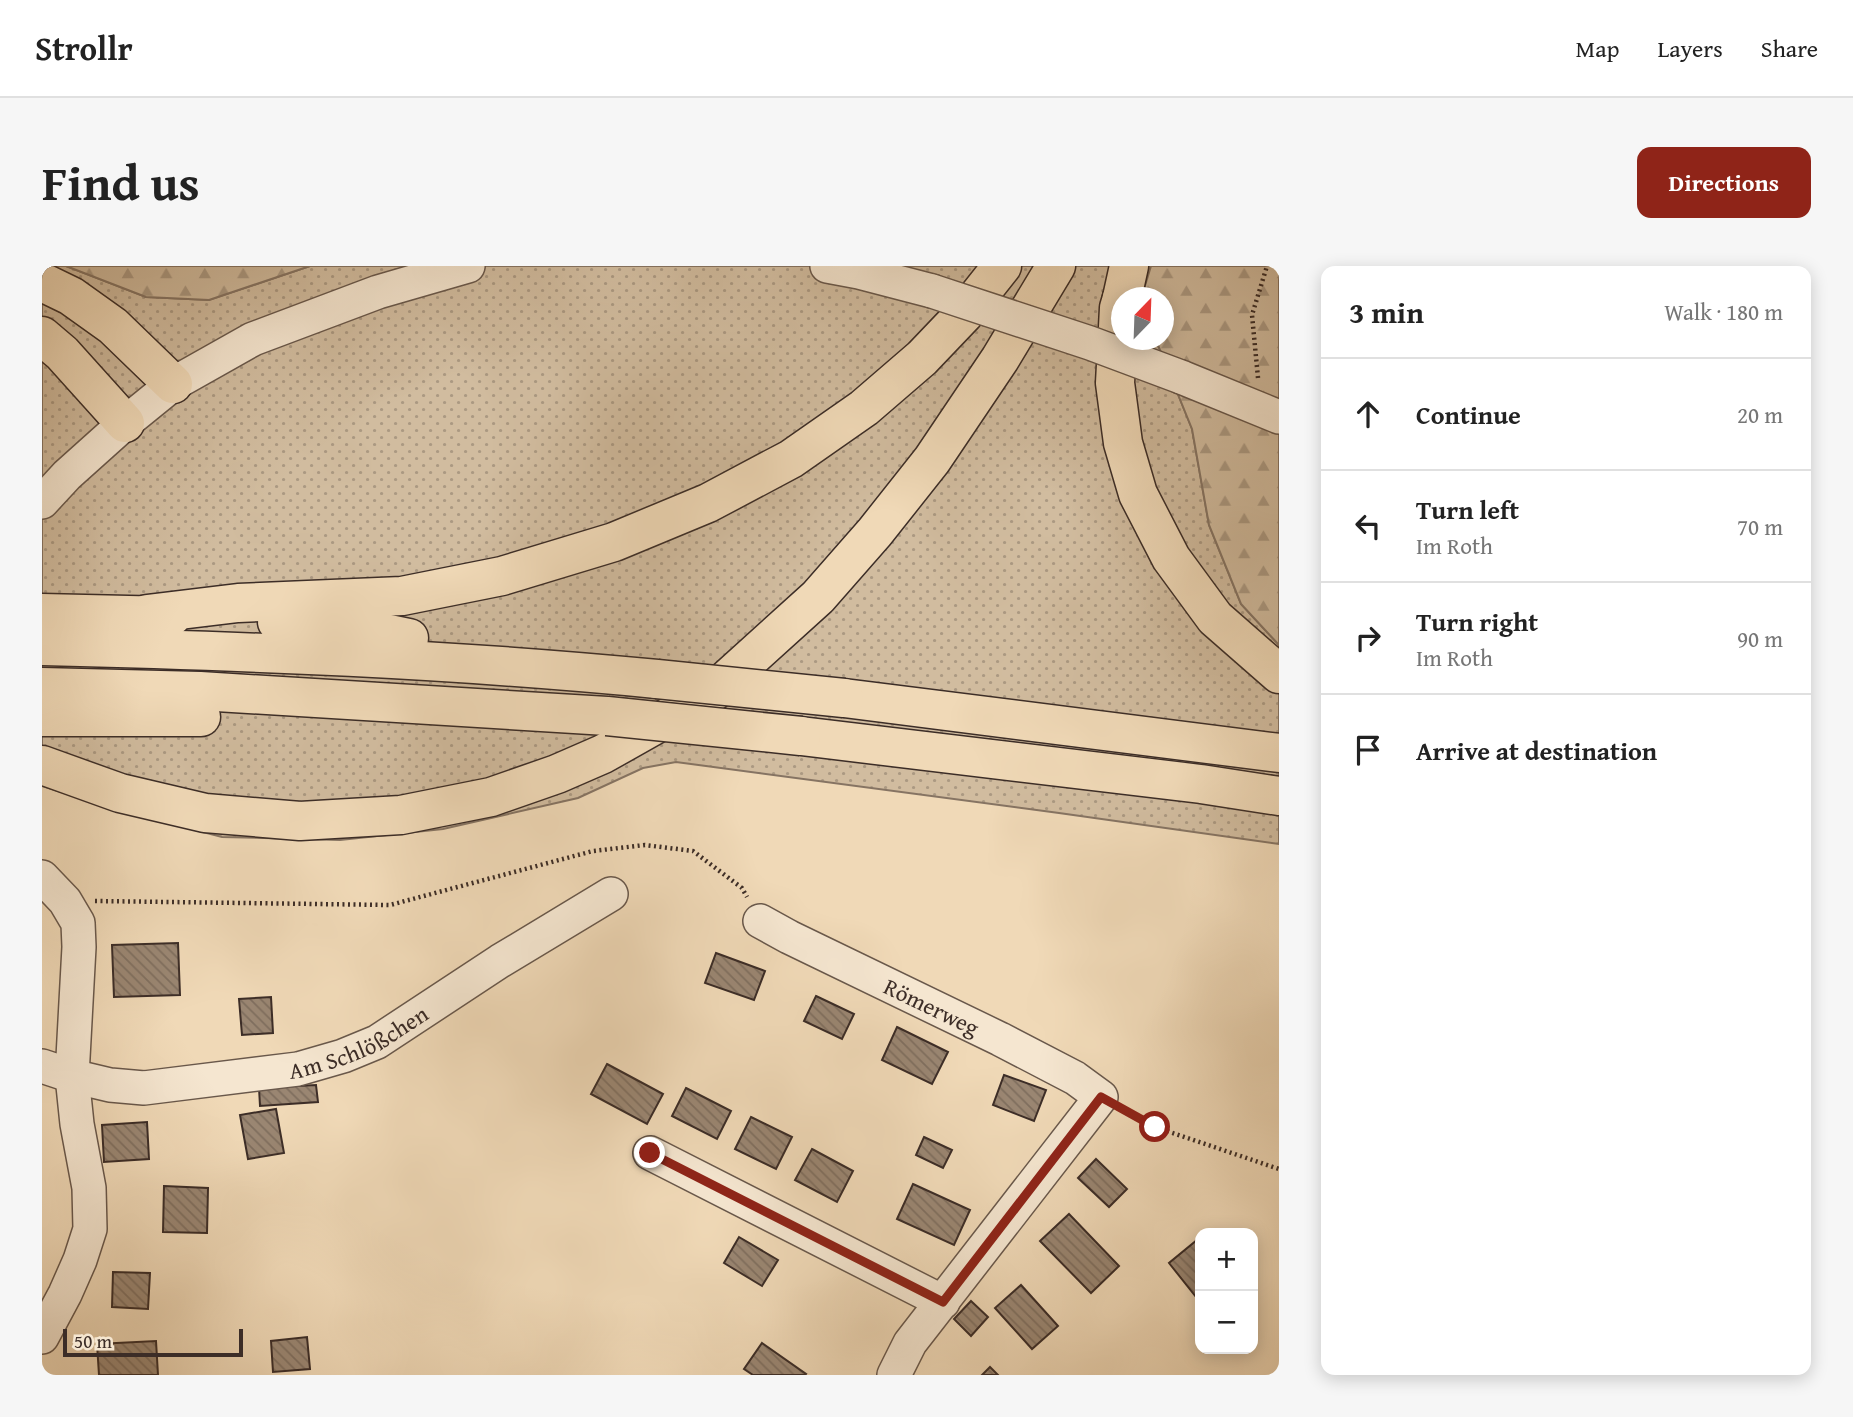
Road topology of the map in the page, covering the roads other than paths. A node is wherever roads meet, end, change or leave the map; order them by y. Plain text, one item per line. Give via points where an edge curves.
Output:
1 (468, 266) edge
2 (827, 266) edge
3 (1002, 266) edge
4 (1056, 266) edge
5 (1129, 266) edge
6 (42, 282) edge
7 (1124, 287) edge
8 (42, 336) edge
9 (1117, 350) edge
10 (173, 384) junction
11 (1270, 414) edge
12 (125, 423) junction
13 (42, 502) edge
14 (42, 613) edge
15 (147, 614) junction
16 (42, 646) edge
17 (575, 671) junction
18 (1279, 674) edge
19 (42, 687) edge
20 (419, 703) junction
21 (42, 717) edge
22 (1279, 753) edge
23 (42, 765) edge
24 (1279, 796) edge
25 (42, 877) edge
26 (611, 894) dead end
27 (760, 921) road end
28 (57, 1071) edge
29 (650, 1153) dead end
30 (943, 1302) junction
31 (42, 1337) edge
32 (894, 1375) edge

1 - 10 street via 378,292 253,339
2 - 11 street, bridge via 932,291 1090,343
3 - 15 highway via 922,358 864,408 779,465 708,503 626,537 502,576 402,596 238,603
4 - 23 highway via 932,460 818,597 713,692 603,754 491,797 401,816 300,821 205,813 120,793
5 - 7 highway
6 - 10 highway via 113,326
8 - 12 highway
9 - 18 highway via 1115,383 1123,443 1138,494 1171,558 1215,618
10 - 12 street
12 - 13 street
14 - 15 highway
15 - 17 highway via 380,632
16 - 17 highway via 408,659
17 - 22 highway, bridge via 844,698
19 - 20 highway
20 - 21 highway via 203,717
20 - 24 highway, bridge via 801,736
25 - 28 street via 78,923 79,947
26 - 28 street, Am Schlößchen via 377,1042 343,1056 298,1069 144,1088 110,1085
27 - 30 street, Römerweg via 1000,1039 1075,1078 1101,1097
28 - 31 street via 77,1124 89,1188 90,1229 65,1294
29 - 30 street
30 - 32 street via 910,1343

